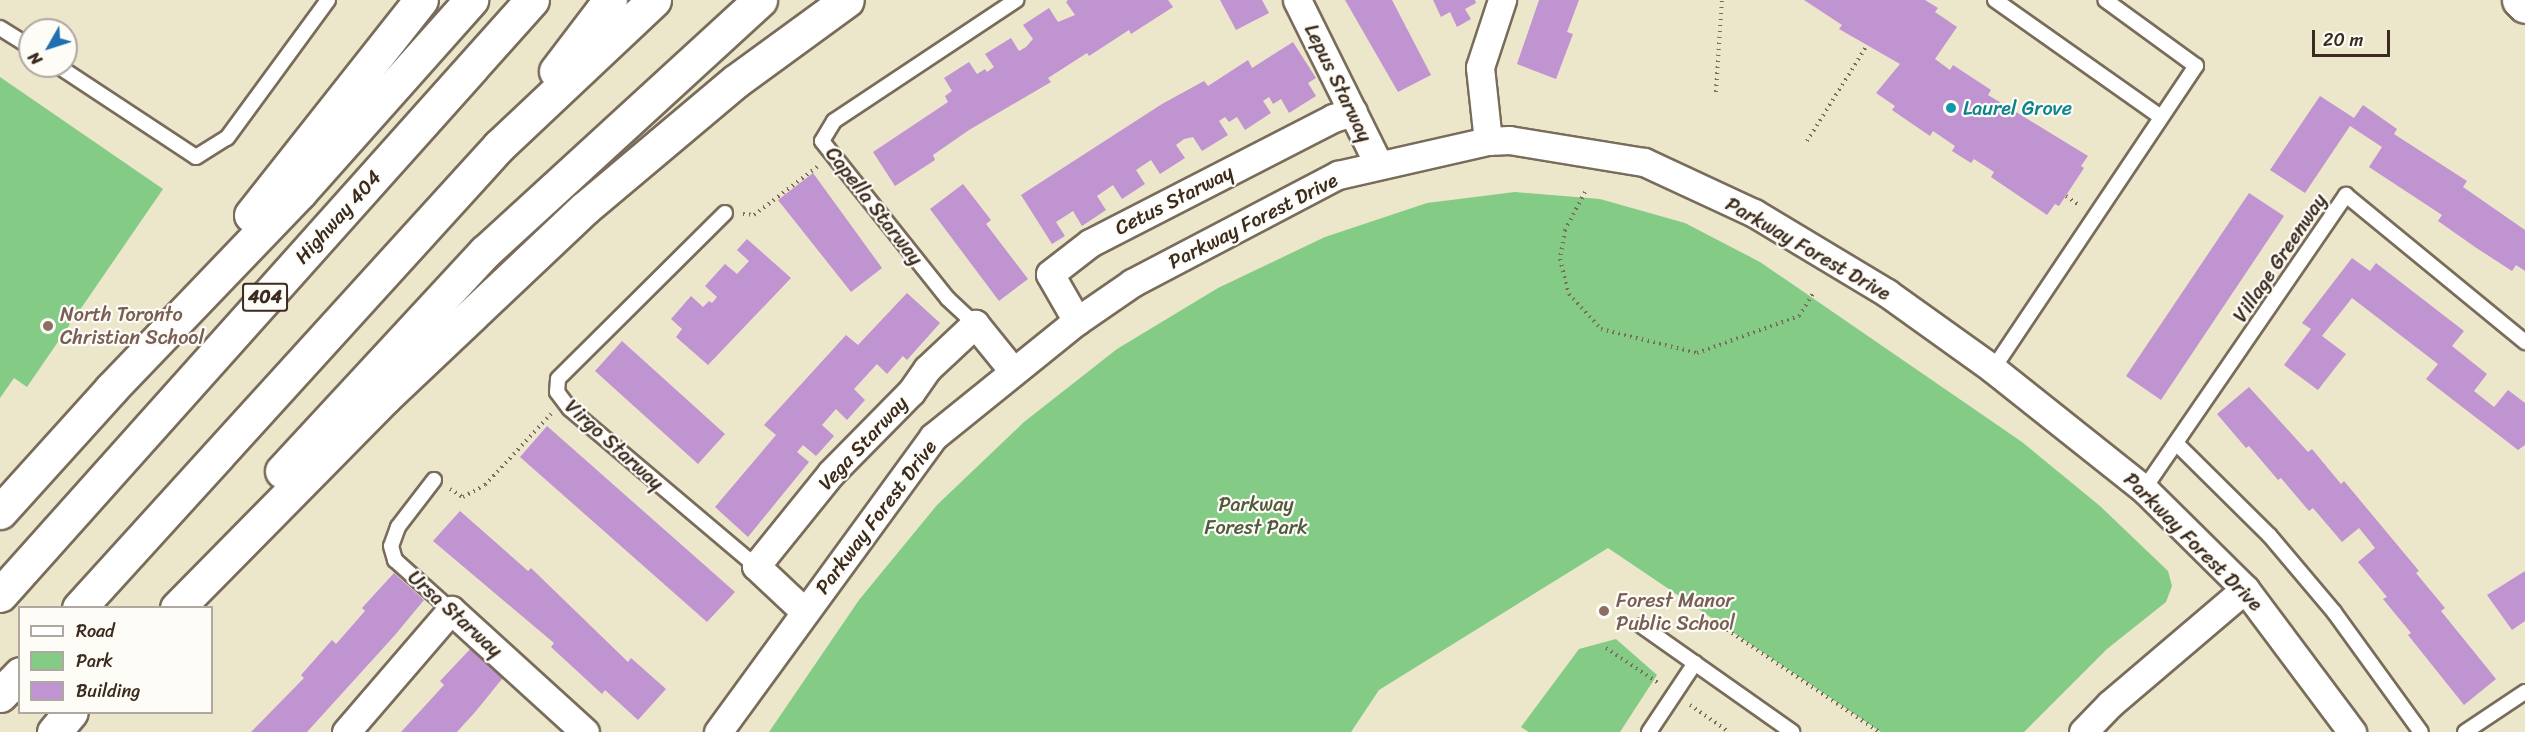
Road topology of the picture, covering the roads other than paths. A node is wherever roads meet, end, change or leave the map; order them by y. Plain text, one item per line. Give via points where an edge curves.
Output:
1 (328, 0) edge
2 (421, 0) edge
3 (471, 0) edge
4 (532, 0) edge
5 (610, 0) edge
6 (654, 0) edge
7 (760, 0) edge
8 (775, 0) edge
9 (847, 0) edge
10 (1016, 0) edge
11 (1297, 0) edge
12 (1502, 0) edge
13 (1995, 0) edge
14 (2105, 0) edge
15 (2519, 0) edge
16 (2525, 6) edge
17 (0, 27) edge
18 (18, 39) edge
19 (702, 53) junction
20 (76, 78) edge
21 (1353, 112) junction
22 (2161, 117) junction
23 (1488, 141) junction
24 (499, 146) junction
25 (1379, 165) junction
26 (725, 213) road end
27 (1077, 321) junction
28 (975, 324) junction
29 (2525, 342) edge
30 (1993, 369) junction
31 (1013, 371) junction
32 (111, 389) junction
33 (2178, 445) junction
34 (434, 480) road end
35 (2144, 489) junction
36 (0, 512) edge
37 (756, 566) junction
38 (2245, 589) junction
39 (0, 595) edge
40 (81, 606) edge
41 (163, 606) edge
42 (179, 606) edge
43 (451, 610) junction
44 (805, 612) junction
45 (1642, 626) dead end
46 (1695, 663) junction
47 (18, 676) edge
48 (2525, 692) edge
49 (0, 695) edge
50 (1784, 730) edge
51 (346, 732) edge
52 (585, 732) edge
53 (718, 732) edge
54 (1649, 732) edge
55 (2083, 732) edge
56 (2352, 732) edge
57 (2421, 732) edge
58 (2465, 732) edge

1 - 20 lane via 227,138 196,157
2 - 32 highway
3 - 32 highway, 404 via 299,194
4 - 39 highway, Highway 404 / 404
5 - 24 highway
6 - 24 highway
7 - 19 highway
8 - 19 highway
9 - 42 highway via 736,81 585,208 385,397
10 - 28 lane, Capella Starway via 834,121 822,141 948,299
11 - 21 street, Lepus Starway
12 - 23 street via 1480,67
13 - 22 lane
14 - 22 lane via 2196,66
15 - 16 highway
17 - 18 lane
19 - 41 highway via 485,252
21 - 25 street, Lepus Starway
21 - 27 street, Cetus Starway via 1333,118 1082,249 1050,274
22 - 30 lane
23 - 25 street, Parkway Forest Drive
23 - 30 street, Parkway Forest Drive via 1509,140 1644,162 1754,213 1887,293
24 - 40 highway
25 - 27 street, Parkway Forest Drive via 1328,180 1132,283
26 - 37 lane, Virgo Starway via 558,379 557,392 570,410
27 - 31 street, Parkway Forest Drive
28 - 31 street, Capella Starway
28 - 37 street, Vega Starway via 927,369 911,392 831,473
29 - 33 lane, Village Greenway via 2346,195
30 - 35 street, Parkway Forest Drive
31 - 44 street, Parkway Forest Drive via 933,437
32 - 36 highway, 404
33 - 35 lane, Village Greenway
33 - 57 lane via 2270,536 2334,612
34 - 43 lane, Ursa Starway via 398,527 392,546 395,560
35 - 38 street, Parkway Forest Drive
37 - 44 street, Virgo Starway
38 - 55 street via 2110,704
38 - 56 street, Parkway Forest Drive
43 - 51 street
43 - 52 street, Ursa Starway
44 - 53 street, Parkway Forest Drive
45 - 46 lane
46 - 50 lane
46 - 54 lane
47 - 49 highway
48 - 58 lane

